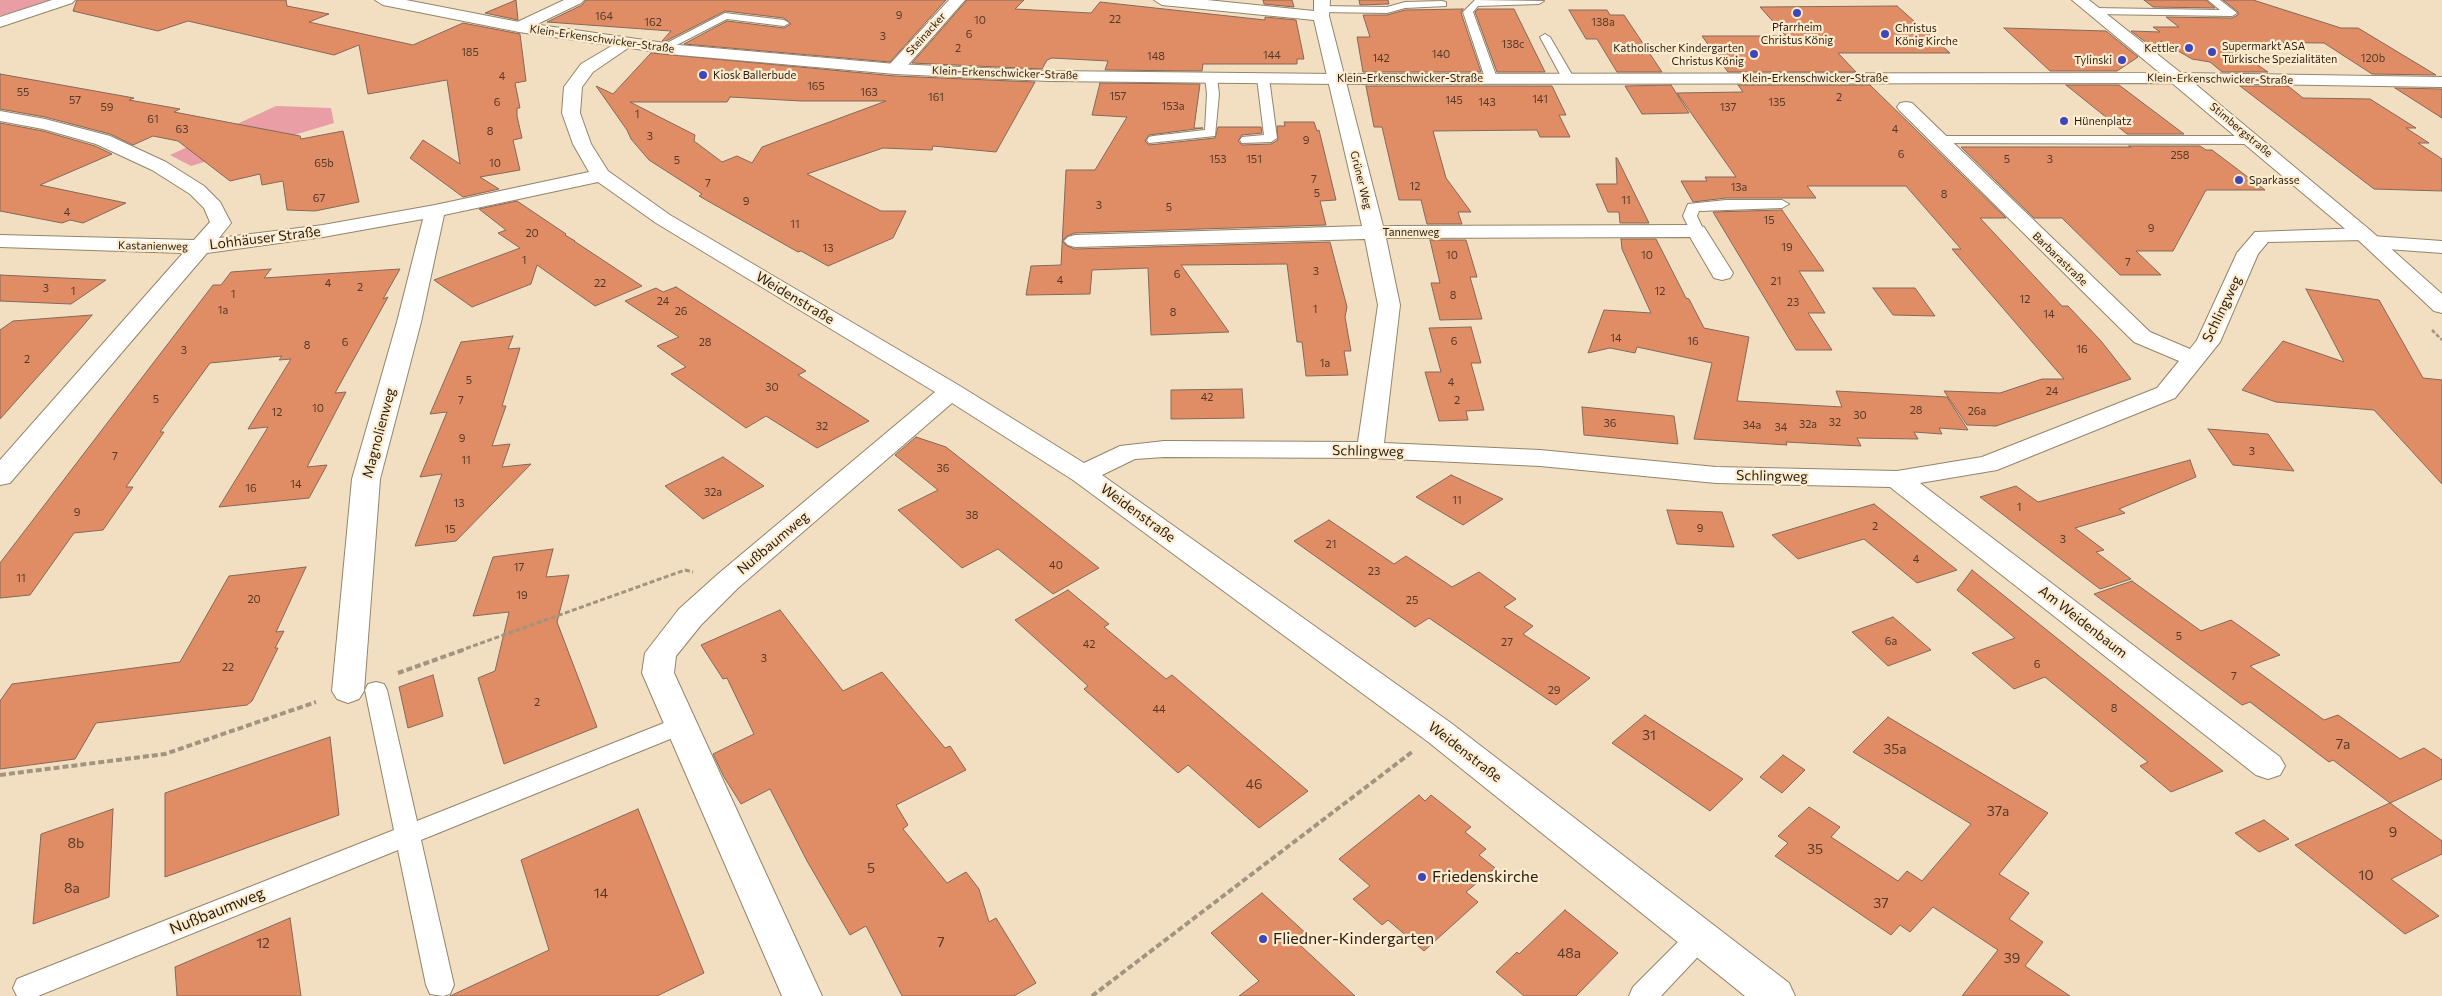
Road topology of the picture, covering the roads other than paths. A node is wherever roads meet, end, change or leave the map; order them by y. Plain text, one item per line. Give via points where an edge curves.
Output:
1 (68, 0) edge
2 (383, 0) edge
3 (576, 0) edge
4 (957, 0) edge
5 (1162, 0) edge
6 (2080, 0) edge
7 (2213, 0) edge
8 (1538, 1) dead end
9 (1442, 4) dead end
10 (1321, 8) edge
11 (2094, 12) junction
12 (0, 22) edge
13 (784, 23) dead end
14 (519, 27) junction
15 (1545, 37) dead end
16 (625, 43) junction
17 (663, 48) junction
18 (895, 69) junction
19 (1211, 78) junction
20 (1263, 78) junction
21 (1338, 78) junction
22 (1491, 78) junction
23 (1568, 78) junction
24 (2179, 78) junction
25 (2442, 82) edge
26 (1906, 107) dead end
27 (0, 116) edge
28 (1154, 140) dead end
29 (1246, 140) dead end
30 (1940, 140) junction
31 (2253, 140) junction
32 (601, 175) junction
33 (1782, 204) dead end
34 (435, 211) junction
35 (1697, 231) junction
36 (1374, 232) junction
37 (2368, 238) junction
38 (0, 241) edge
39 (1075, 242) dead end
40 (200, 247) junction
41 (2442, 247) edge
42 (1722, 274) dead end
43 (2442, 306) edge
44 (2194, 359) junction
45 (951, 391) junction
46 (1370, 450) junction
47 (1083, 474) junction
48 (0, 477) edge
49 (1897, 478) junction
50 (376, 690) dead end
51 (348, 691) dead end
52 (682, 725) junction
53 (2268, 766) dead end
54 (407, 835) junction
55 (1700, 937) junction
56 (440, 985) dead end
57 (27, 988) dead end
58 (802, 996) edge
59 (1643, 996) edge
60 (1775, 996) edge

1 - 12 street
2 - 14 street, Klein-Erkenschwicker-Straße
3 - 14 street
4 - 18 street, Steinacker
5 - 10 street
6 - 11 street, Stimbergstraße
7 - 11 lane via 2232,13
8 - 22 lane via 1475,3 1468,12
9 - 10 lane via 1405,5 1386,10
10 - 21 street, Grüner Weg
11 - 24 street, Stimbergstraße
13 - 17 lane via 725,16
14 - 16 street, Klein-Erkenschwicker-Straße
15 - 23 lane
16 - 17 street, Klein-Erkenschwicker-Straße
16 - 32 street, Weidenstraße via 587,68 573,87 571,113 582,144
17 - 18 street, Klein-Erkenschwicker-Straße
18 - 19 street, Klein-Erkenschwicker-Straße via 1049,76
19 - 20 street, Klein-Erkenschwicker-Straße
19 - 28 lane via 1210,134
20 - 21 street, Klein-Erkenschwicker-Straße
20 - 29 lane via 1271,138
21 - 22 street, Klein-Erkenschwicker-Straße
21 - 36 street, Grüner Weg via 1339,94
22 - 23 street, Klein-Erkenschwicker-Straße
23 - 24 street, Klein-Erkenschwicker-Straße
24 - 25 street, Klein-Erkenschwicker-Straße
24 - 31 street, Stimbergstraße
26 - 30 street, Barbarastraße
27 - 40 street, Kastanienweg via 103,140 159,166 197,190 213,206 221,223
30 - 31 lane
30 - 44 street, Barbarastraße via 2142,337
31 - 37 street, Stimbergstraße
32 - 34 street, Lohhäuser Straße
32 - 45 street, Weidenstraße via 663,219
33 - 35 lane via 1693,207 1690,216
34 - 40 street, Lohhäuser Straße via 323,231
34 - 51 street, Magnolienweg via 410,322 366,479
35 - 36 street, Tannenweg
35 - 42 street
36 - 39 street, Tannenweg
36 - 46 street, Grüner Weg via 1389,305
37 - 41 street, Schlingweg
37 - 43 street, Stimbergstraße
37 - 44 street, Schlingweg via 2262,236 2248,253 2208,342
38 - 40 street, Kastanienweg
40 - 48 street, Lohhäuser Straße
44 - 49 street, Schlingweg via 2166,393 1988,464
45 - 47 street, Weidenstraße
45 - 52 street, Nußbaumweg via 728,581 672,637 661,653 658,673
46 - 47 street, Schlingweg via 1164,449 1129,452
46 - 49 street, Schlingweg via 1540,458 1716,475
47 - 55 street, Weidenstraße via 1439,732
49 - 53 street, Am Weidenbaum
50 - 54 lane
52 - 54 lane, Nußbaumweg
52 - 58 street, Nußbaumweg
54 - 56 lane
54 - 57 lane, Nußbaumweg
55 - 59 lane
55 - 60 street, Weidenstraße

